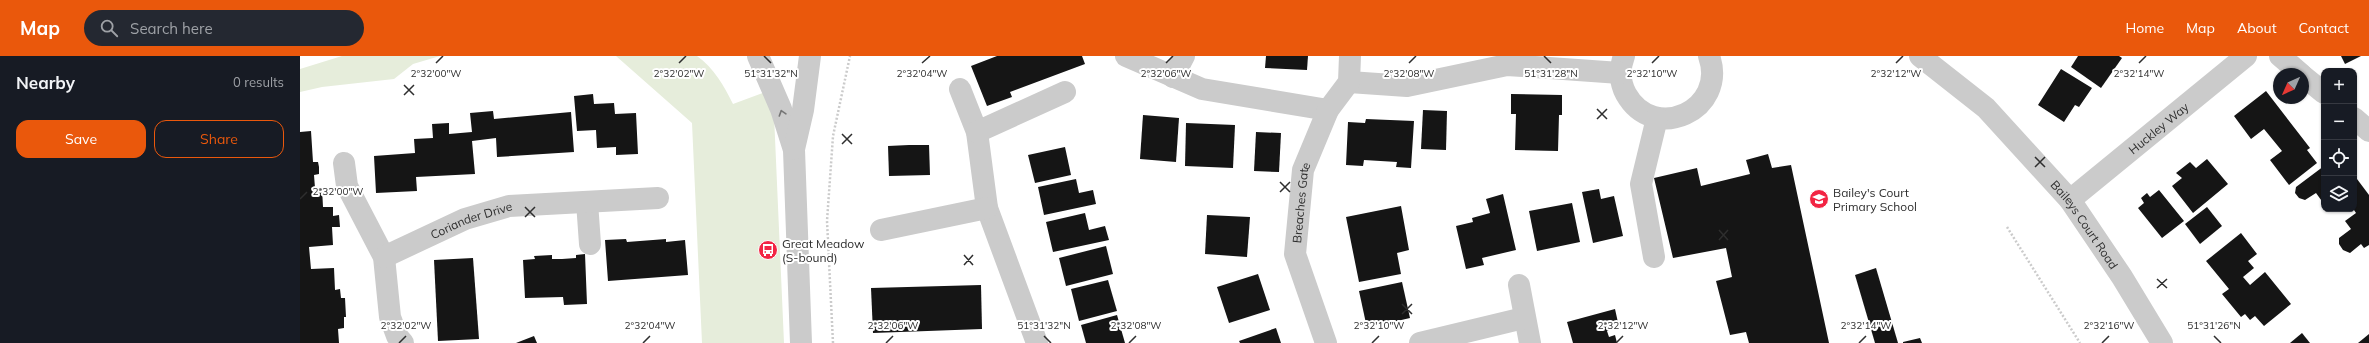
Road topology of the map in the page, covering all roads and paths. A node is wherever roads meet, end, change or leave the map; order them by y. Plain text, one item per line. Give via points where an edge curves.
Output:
1 (758, 56) edge
2 (810, 56) edge
3 (850, 56) edge
4 (1126, 56) edge
5 (1184, 56) edge
6 (1350, 56) edge
7 (1708, 56) edge
8 (1920, 56) edge
9 (2246, 56) edge
10 (2280, 56) edge
11 (1622, 64) edge
12 (2294, 68) edge
13 (1173, 77) junction
14 (2309, 81) edge
15 (1349, 82) junction
16 (960, 89) dead end
17 (2321, 91) edge
18 (1065, 92) dead end
19 (1328, 110) junction
20 (1657, 118) junction
21 (2357, 121) edge
22 (2369, 131) edge
23 (977, 132) junction
24 (794, 150) junction
25 (344, 163) dead end
26 (658, 198) dead end
27 (2070, 200) junction
28 (587, 202) junction
29 (987, 208) junction
30 (2007, 227) dead end
31 (881, 230) dead end
32 (590, 244) dead end
33 (384, 257) junction
34 (1654, 257) dead end
35 (1519, 285) dead end
36 (1524, 318) junction
37 (403, 343) edge
38 (801, 343) edge
39 (833, 343) edge
40 (1037, 343) edge
41 (1326, 343) edge
42 (1420, 343) edge
43 (1530, 343) edge
44 (2080, 343) edge
45 (2162, 343) edge

24 -> 1 street via 781,109
2 - 24 street via 803,110
3 - 39 path via 834,136 827,222
4 - 13 street
5 - 13 street
6 - 15 street
7 - 20 street via 1712,79 1708,94 1699,106 1686,114 1672,118
8 - 27 street, Baileys Court Road via 1986,108
9 - 27 street, Huckley Way
10 - 12 street
11 - 15 street via 1507,65 1406,86
11 - 20 street via 1623,88 1630,102 1642,112
13 - 19 street via 1202,89
14 - 17 street
15 - 19 street, Breaches Gate
16 - 23 street
18 - 23 street
19 - 41 street, Breaches Gate via 1303,170 1295,254
20 - 34 street via 1641,184
21 - 22 street
23 - 29 street
24 - 38 street
25 - 33 street via 347,186
26 - 28 street, Coriander Drive
27 - 45 street, Baileys Court Road via 2122,276
28 - 32 street
28 - 33 street, Coriander Drive via 509,206 494,210 465,219
29 - 31 street
29 - 40 street
30 - 44 path
33 - 37 street via 390,316 397,336
35 - 36 street
36 - 42 street
36 - 43 street

